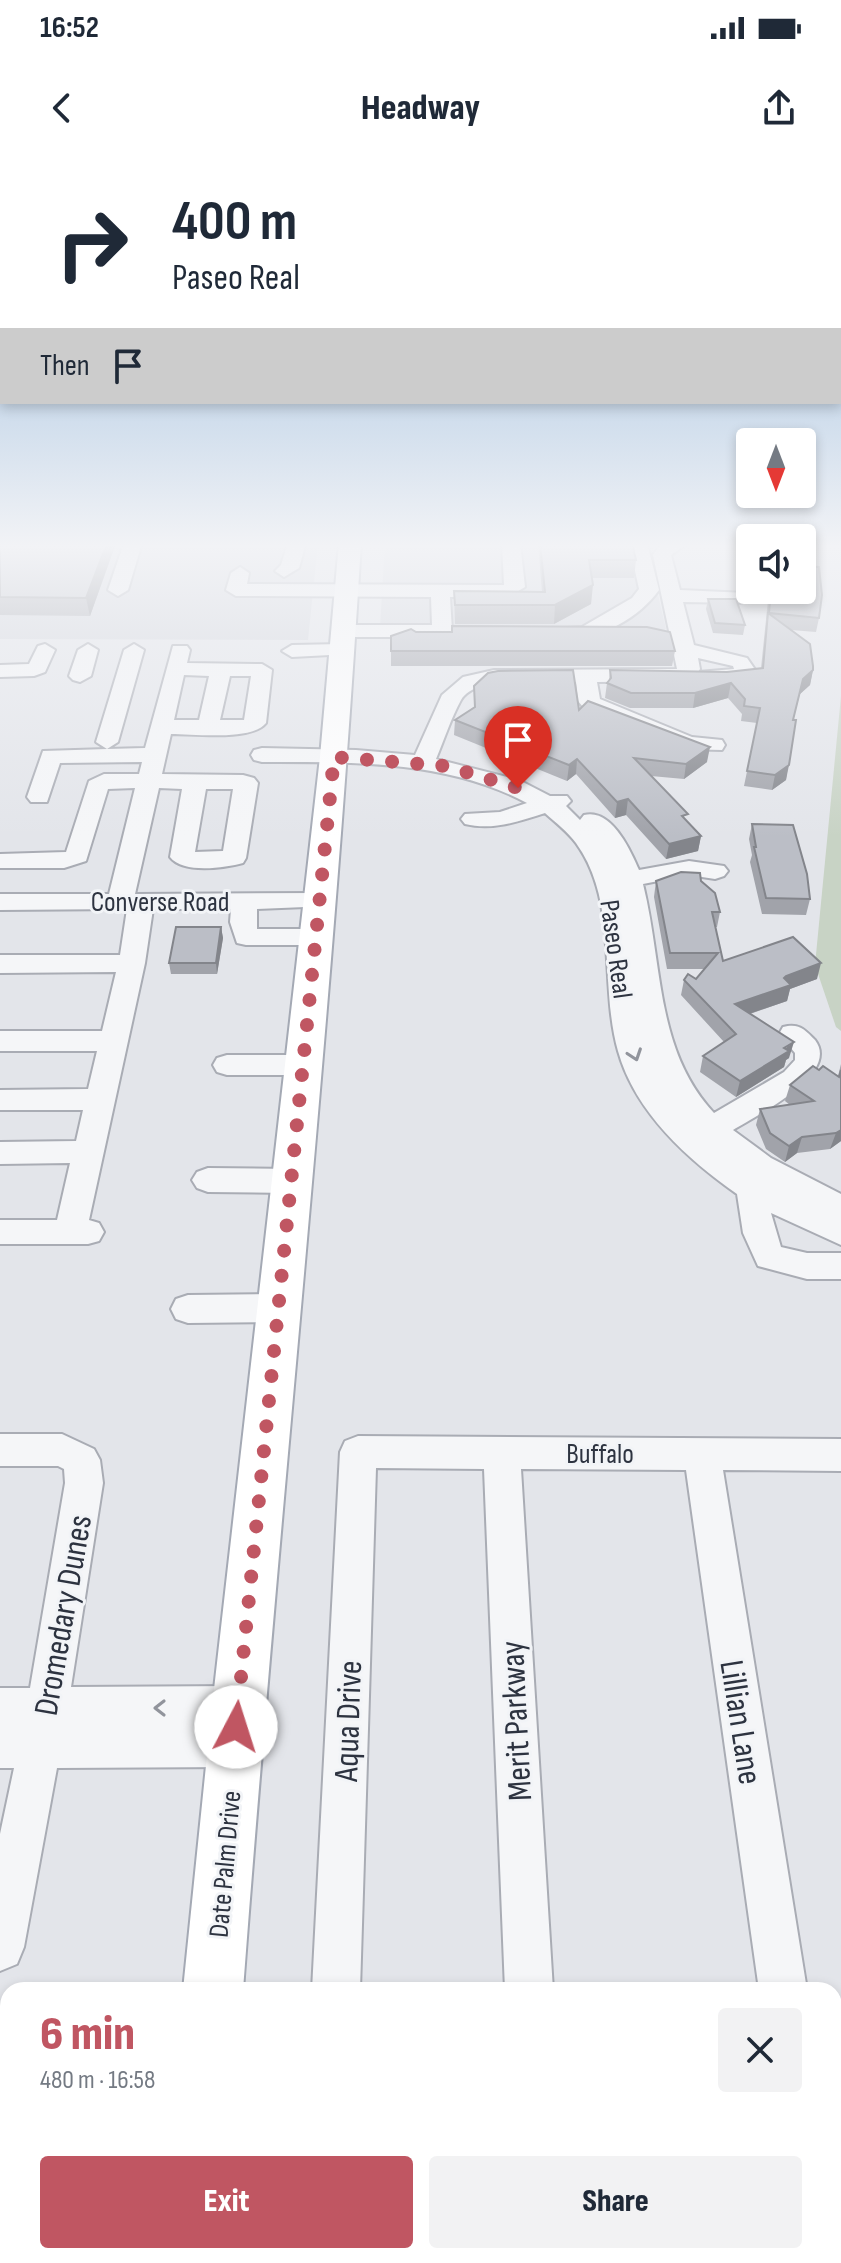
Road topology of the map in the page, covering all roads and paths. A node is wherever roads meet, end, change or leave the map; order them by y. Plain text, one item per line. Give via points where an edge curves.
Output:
1 (343, 641) joint
2 (683, 641) edge
3 (685, 649) junction
4 (45, 650) dead end
5 (88, 650) dead end
6 (134, 650) dead end
7 (292, 651) dead end
8 (221, 669) junction
9 (0, 671) edge
10 (682, 675) junction
11 (80, 676) dead end
12 (586, 676) junction
13 (162, 727) junction
14 (208, 727) junction
15 (107, 742) dead end
16 (714, 745) dead end
17 (335, 750) junction
18 (156, 755) junction
19 (262, 755) dead end
20 (27, 756) dead end
21 (51, 756) junction
22 (426, 756) junction
23 (149, 781) junction
24 (195, 782) dead end
25 (39, 797) dead end
26 (557, 802) junction
27 (473, 819) dead end
28 (0, 861) edge
29 (715, 871) dead end
30 (620, 882) junction
31 (245, 901) junction
32 (0, 902) edge
33 (131, 902) junction
34 (319, 919) junction
35 (132, 963) junction
36 (0, 964) edge
37 (793, 1034) dead end
38 (0, 1041) edge
39 (114, 1041) junction
40 (227, 1065) dead end
41 (304, 1065) junction
42 (101, 1099) junction
43 (0, 1100) edge
44 (702, 1135) junction
45 (89, 1152) junction
46 (0, 1153) edge
47 (208, 1180) dead end
48 (760, 1180) junction
49 (292, 1181) junction
50 (841, 1208) edge
51 (0, 1232) edge
52 (841, 1233) edge
53 (841, 1266) edge
54 (279, 1308) junction
55 (188, 1309) dead end
56 (0, 1450) edge
57 (358, 1452) joint
58 (502, 1453) junction
59 (702, 1454) junction
60 (841, 1455) edge
61 (0, 1709) edge
62 (236, 1727) junction
63 (29, 1734) edge
64 (0, 1947) edge
65 (214, 1982) edge
66 (336, 1982) edge
67 (529, 1982) edge
68 (782, 1982) edge

1 - 7 street
1 - 17 main road, Date Palm Drive
2 - 3 street
3 - 10 street via 690,669
3 - 10 street via 740,662 746,671 700,678
4 - 9 street via 34,670
5 - 11 street
6 - 15 street
8 - 13 street via 178,660
8 - 14 street
8 - 14 street via 262,670 255,723
10 - 12 street
12 - 16 street via 589,701 596,708 689,744
12 - 22 street via 470,681 453,695
13 - 14 street
13 - 18 street
17 - 19 street, Paseo Real
17 - 22 street, Paseo Real
17 - 34 main road, Date Palm Drive
18 - 21 street
18 - 23 street
20 - 21 street
21 - 25 street
22 - 26 street, Paseo Real
23 - 24 street
23 - 28 street via 104,781 97,786 74,858
23 - 33 street
26 - 27 street via 502,819
26 - 30 street, Paseo Real
29 - 30 street via 689,868
30 - 44 street, Paseo Real via 637,1000 632,1054 678,1129
31 - 33 street, Converse Road
31 - 34 street, Converse Road
31 - 34 street via 246,937
32 - 33 street, Converse Road
33 - 35 street
34 - 41 main road, Date Palm Drive
35 - 36 street
35 - 39 street
37 - 44 street via 809,1051 809,1062 794,1079
38 - 39 street
39 - 42 street
40 - 41 street
41 - 49 main road, Date Palm Drive
42 - 43 street
42 - 45 street
44 - 48 street, Paseo Real via 727,1173
45 - 46 street
45 - 51 street via 79,1232
47 - 49 street
48 - 50 street, Paseo Real
48 - 52 street, Paseo Real
48 - 53 street via 760,1240 770,1257 807,1266
49 - 54 main road, Date Palm Drive
54 - 55 street
54 - 62 main road, Date Palm Drive
56 - 63 street, Dromedary Dunes via 62,1450 81,1460 84,1483
57 - 58 street, Buffalo
57 - 66 street, Aqua Drive
58 - 59 street, Buffalo
58 - 67 street, Merit Parkway
59 - 60 street, Buffalo
59 - 68 street, Lillian Lane
61 - 63 street
62 - 63 street
62 - 65 main road, Date Palm Drive
63 - 64 street, Dromedary Dunes

